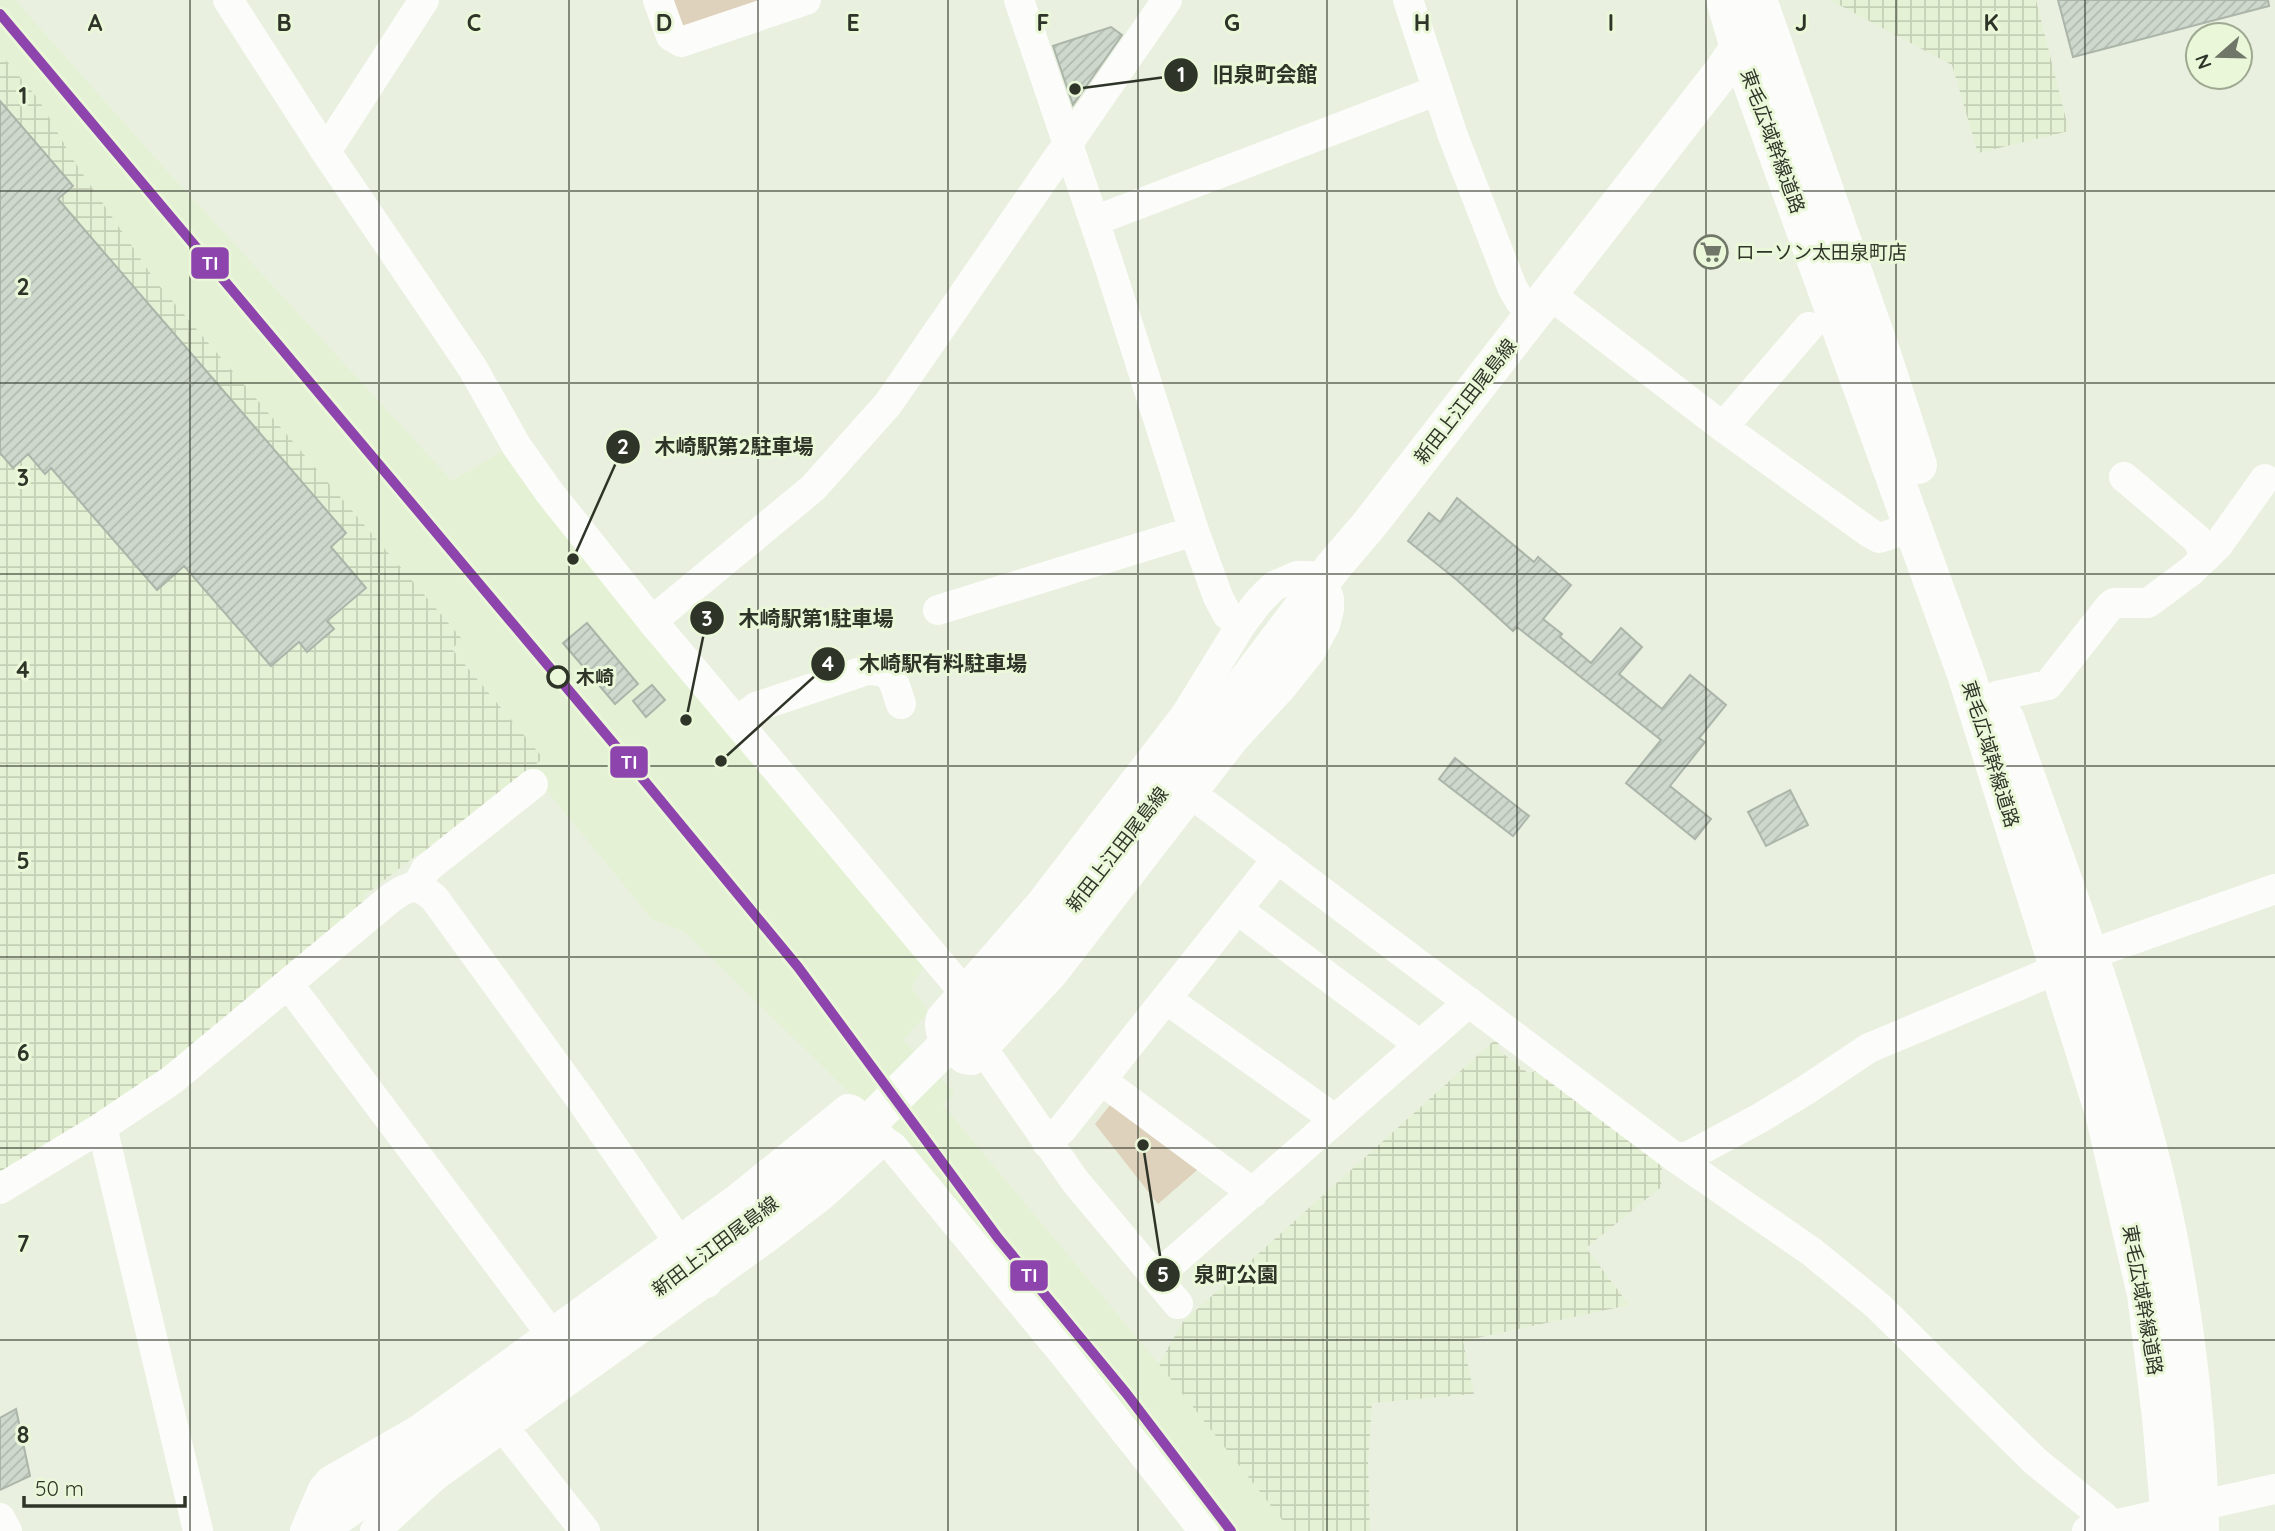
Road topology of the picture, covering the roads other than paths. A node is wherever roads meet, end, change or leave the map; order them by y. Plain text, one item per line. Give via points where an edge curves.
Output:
1 (228, 0) edge
2 (424, 0) edge
3 (658, 0) edge
4 (806, 0) edge
5 (1019, 0) edge
6 (1167, 0) edge
7 (1408, 0) edge
8 (1725, 0) edge
9 (1764, 4) edge
10 (1739, 48) junction
11 (1438, 90) junction
12 (1068, 145) junction
13 (324, 149) junction
14 (1094, 221) junction
15 (1540, 303) junction
16 (1809, 327) dead end
17 (1723, 427) junction
18 (2124, 477) dead end
19 (2265, 478) dead end
20 (1914, 527) junction
21 (1194, 531) junction
22 (2206, 557) junction
23 (1323, 582) junction
24 (938, 610) dead end
25 (652, 621) junction
26 (1241, 625) junction
27 (1997, 696) junction
28 (901, 704) dead end
29 (738, 721) junction
30 (533, 783) dead end
31 (1193, 795) junction
32 (1278, 858) junction
33 (417, 887) junction
34 (2275, 889) edge
35 (1238, 910) junction
36 (2075, 962) junction
37 (289, 985) junction
38 (964, 992) junction
39 (1166, 999) junction
40 (1469, 1002) junction
41 (1420, 1045) junction
42 (983, 1049) junction
43 (1101, 1080) junction
44 (1334, 1121) junction
45 (102, 1127) junction
46 (883, 1140) junction
47 (1047, 1143) junction
48 (1676, 1158) junction
49 (0, 1189) edge
50 (1253, 1193) junction
51 (678, 1242) junction
52 (1156, 1277) junction
53 (706, 1283) junction
54 (1178, 1304) dead end
55 (554, 1348) junction
56 (503, 1428) junction
57 (2275, 1489) edge
58 (0, 1518) edge
59 (2185, 1521) edge
60 (1192, 1527) edge
61 (2097, 1529) edge
62 (7, 1531) edge
63 (198, 1531) edge
64 (305, 1531) edge
65 (317, 1531) edge
66 (375, 1531) edge
67 (585, 1531) edge

1 - 13 street
2 - 13 street
3 - 4 street via 671,36 681,42
5 - 12 street
6 - 12 street
7 - 11 street
8 - 10 highway, 東毛広域幹線道路
9 - 10 main road, 新田上江田尾島線
9 - 27 highway, 東毛広域幹線道路
10 - 15 main road, 新田上江田尾島線
10 - 20 highway, 東毛広域幹線道路
11 - 14 street
11 - 15 street via 1512,287 1520,301
12 - 14 street
12 - 25 street via 888,404 813,488
13 - 25 street via 472,367 529,464
14 - 21 street
15 - 17 street
15 - 23 main road, 新田上江田尾島線
16 - 17 street
17 - 20 street via 1879,538
18 - 22 street via 2197,539
19 - 22 street
20 - 36 highway, 東毛広域幹線道路
21 - 24 street
21 - 26 street via 1218,597 1227,614
22 - 27 street via 2155,600 2110,606 2048,685
23 - 26 street via 1310,576 1286,579 1259,601
23 - 31 street via 1329,599 1325,625 1310,652
23 - 55 main road, 新田上江田尾島線 via 1093,883 978,1014 863,1128 750,1222
25 - 29 street
26 - 38 street via 1185,716 1041,903
27 - 36 highway, 東毛広域幹線道路 via 2042,821
28 - 29 street via 892,677 883,670 867,670 756,707
29 - 38 street
30 - 33 street via 426,869
31 - 32 street
31 - 42 street via 1052,975
32 - 35 street
32 - 40 street
33 - 37 street via 403,889 391,898
33 - 51 street via 435,899 582,1100
34 - 36 street
35 - 39 street
35 - 41 street
36 - 48 street via 1869,1048 1760,1118 1689,1156
36 - 59 highway, 東毛広域幹線道路 via 2145,1137 2172,1255 2189,1374
37 - 45 street via 172,1080
37 - 55 street
38 - 42 street via 941,1018 939,1028 964,1059 972,1060
39 - 43 street
39 - 44 street
40 - 41 street
40 - 48 street
41 - 44 street
42 - 47 street
43 - 47 street
43 - 50 street
44 - 50 street
45 - 49 street
45 - 63 street
46 - 51 street via 848,1109
46 - 53 street via 821,1196
46 - 60 street via 1064,1354
47 - 52 street
48 - 61 street via 1812,1252 1878,1306 2035,1461 2104,1517
50 - 52 street
51 - 53 street
51 - 55 street
52 - 54 street
53 - 56 street
55 - 64 street via 330,1481
55 - 65 main road, 新田上江田尾島線
56 - 66 street via 435,1476
56 - 67 street
57 - 59 street
58 - 62 street
59 - 61 street

